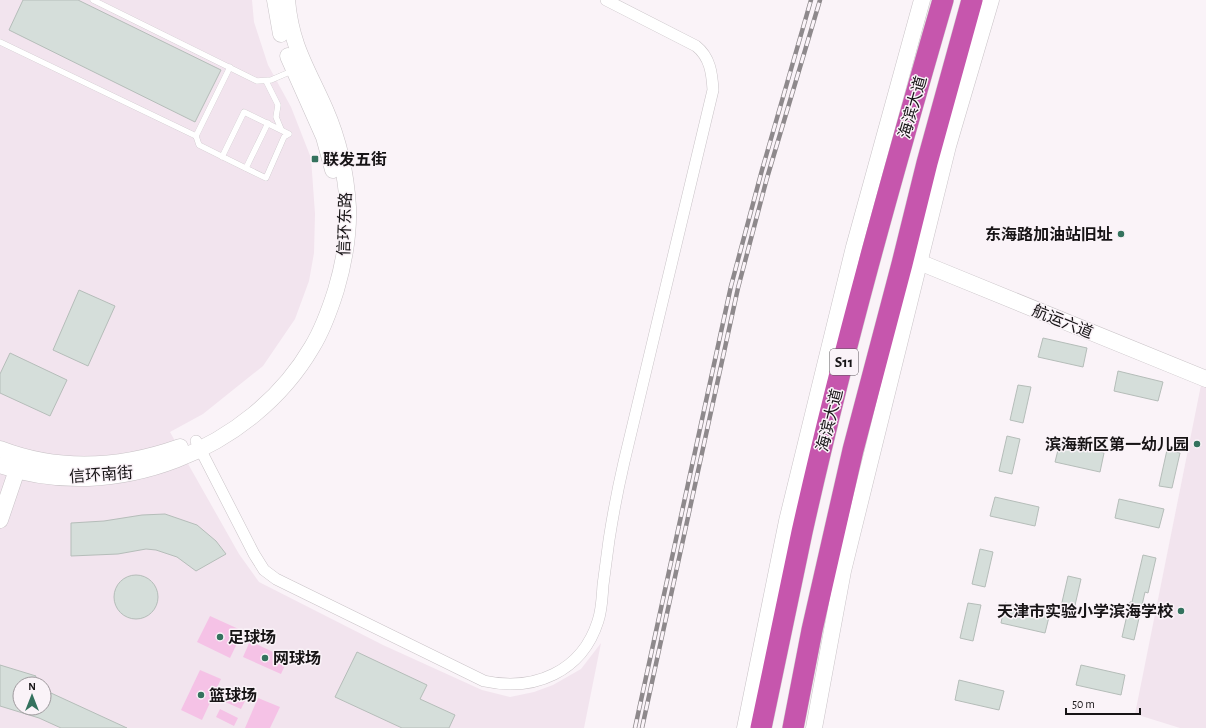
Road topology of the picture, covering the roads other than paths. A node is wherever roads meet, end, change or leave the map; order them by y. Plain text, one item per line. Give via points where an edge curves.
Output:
1 (93, 0) edge
2 (275, 0) edge
3 (287, 0) edge
4 (606, 0) edge
5 (922, 0) edge
6 (942, 0) edge
7 (972, 0) edge
8 (991, 0) edge
9 (0, 42) edge
10 (230, 67) junction
11 (298, 68) junction
12 (266, 81) junction
13 (268, 123) junction
14 (281, 129) junction
15 (196, 136) junction
16 (222, 157) junction
17 (246, 168) junction
18 (919, 262) junction
19 (1206, 379) edge
20 (198, 445) junction
21 (9, 463) edge
22 (49, 469) junction
23 (0, 484) edge
24 (5, 503) junction
25 (0, 520) edge
26 (745, 728) edge
27 (762, 728) edge
28 (793, 728) edge
29 (814, 728) edge

1 - 10 lane
2 - 11 main road, 信环东路 via 282,37
3 - 11 main road, 信环东路
4 - 20 street via 703,51 708,60 713,90 624,462 613,513 602,604 593,634 578,657 562,670 535,681 517,685 484,680 276,580 264,570 254,554
5 - 26 main road via 854,247 787,521
6 - 27 highway, 海滨大道 / S11 via 903,136 828,424 802,532
7 - 28 highway, 海滨大道 / S11 via 853,450 812,630
8 - 18 main road via 948,146
9 - 15 lane
10 - 12 lane via 257,81
10 - 15 lane
11 - 12 lane
11 - 20 main road, 信环东路 via 325,109 338,143 344,171 348,227 341,273 320,333 273,398 225,435
12 - 14 lane via 278,105 276,117
13 - 14 lane
13 - 16 lane via 244,112
13 - 17 lane
14 - 17 lane via 289,134 284,137 266,178
15 - 16 lane via 199,146
16 - 17 lane
18 - 19 main road, 航运六道
18 - 29 main road via 843,570
20 - 22 main road, 信环南街 via 162,465 127,473 99,477
21 - 22 main road, 信环南街
21 - 23 main road
21 - 24 main road
22 - 24 main road via 27,479
24 - 25 main road

